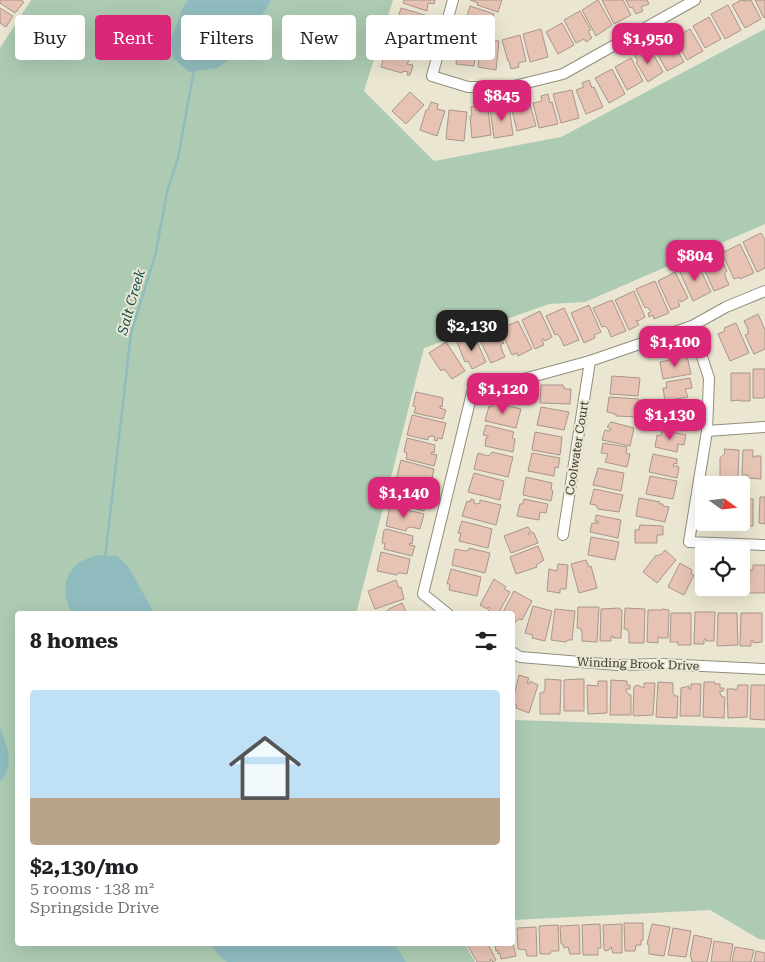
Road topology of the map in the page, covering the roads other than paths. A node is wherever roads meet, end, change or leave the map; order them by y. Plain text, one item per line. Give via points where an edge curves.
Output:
1 (453, 0) edge
2 (694, 0) edge
3 (765, 290) edge
4 (692, 326) junction
5 (590, 361) junction
6 (764, 427) edge
7 (707, 431) junction
8 (563, 535) dead end
9 (765, 546) edge
10 (444, 611) edge
11 (515, 654) edge
12 (765, 669) edge

1 - 2 street via 432,76 468,87 510,87 563,74
3 - 4 street
4 - 5 street
4 - 7 street via 709,378
5 - 8 street, Coolwater Court
5 - 10 street via 472,393 424,594
6 - 7 street
7 - 9 street via 689,542
11 - 12 street, Winding Brook Drive via 617,665

